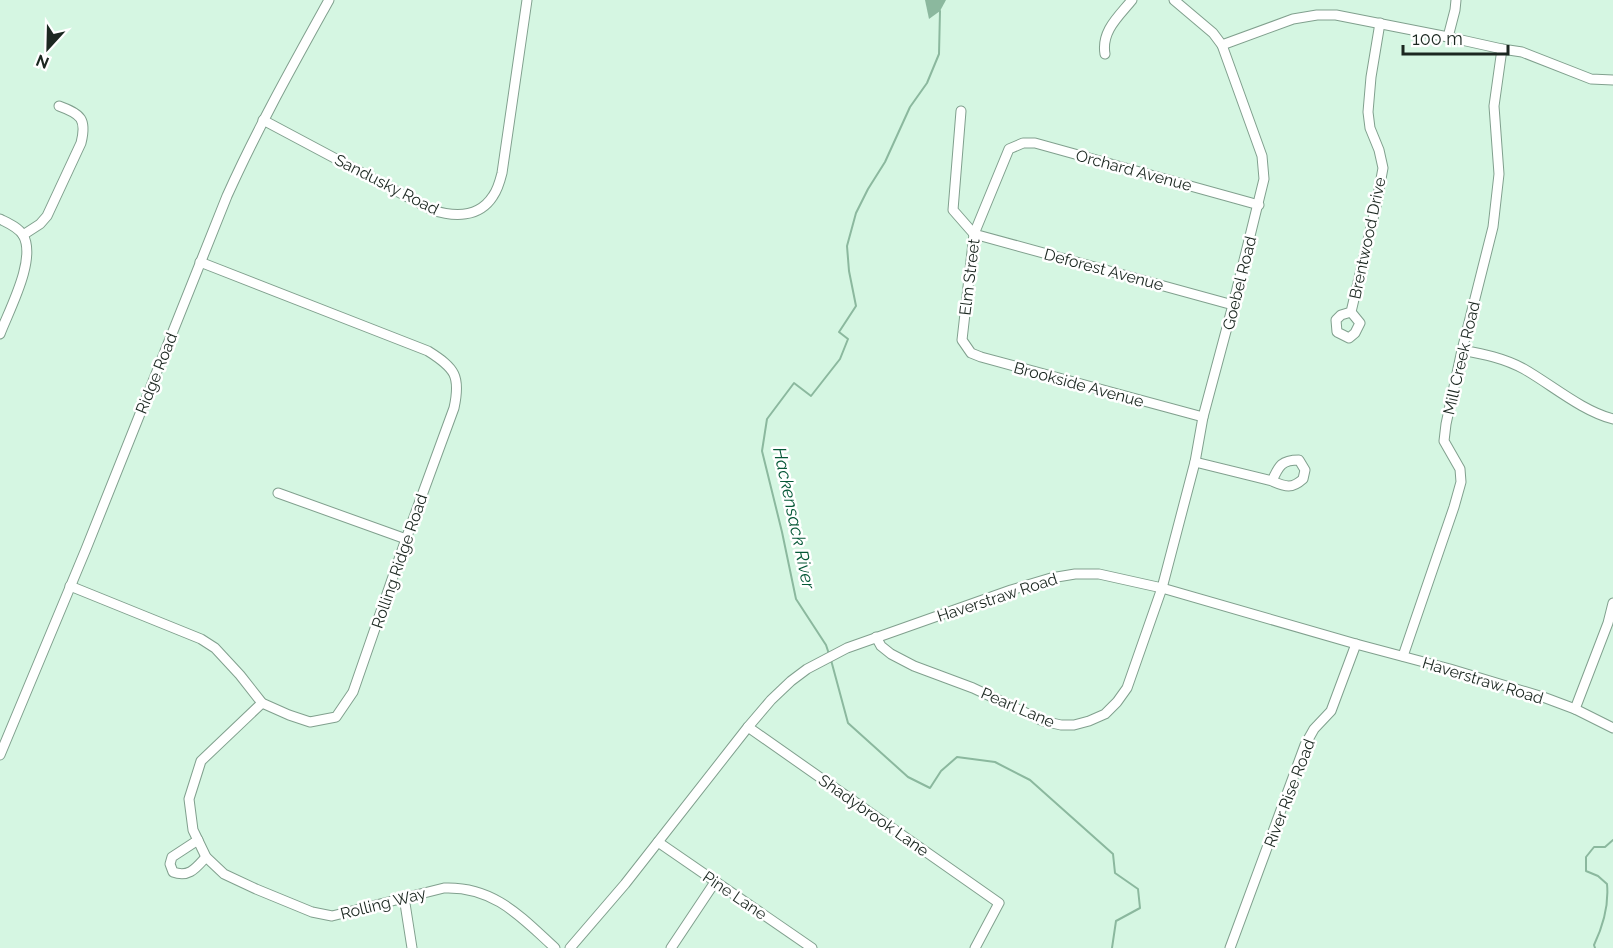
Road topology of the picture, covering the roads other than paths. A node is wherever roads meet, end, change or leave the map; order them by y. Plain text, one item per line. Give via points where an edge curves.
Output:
1 (329, 0) edge
2 (527, 0) edge
3 (1132, 0) edge
4 (1174, 0) edge
5 (1455, 0) edge
6 (1380, 22) junction
7 (1448, 37) junction
8 (1222, 45) junction
9 (1502, 49) junction
10 (1105, 54) dead end
11 (1613, 80) edge
12 (59, 106) dead end
13 (961, 111) dead end
14 (263, 120) junction
15 (1010, 149) joint
16 (1259, 205) junction
17 (0, 219) edge
18 (974, 234) junction
19 (23, 235) junction
20 (200, 261) junction
21 (1233, 305) junction
22 (1351, 312) dead end
23 (0, 334) edge
24 (962, 340) joint
25 (1462, 350) junction
26 (1203, 417) junction
27 (1613, 419) edge
28 (1194, 462) junction
29 (1272, 481) dead end
30 (278, 493) dead end
31 (406, 539) junction
32 (70, 586) junction
33 (1162, 588) junction
34 (1613, 603) edge
35 (876, 638) junction
36 (1356, 644) junction
37 (1403, 656) junction
38 (262, 703) junction
39 (1575, 709) junction
40 (748, 727) junction
41 (1613, 728) edge
42 (0, 755) edge
43 (198, 840) junction
44 (658, 842) junction
45 (206, 857) junction
46 (715, 882) junction
47 (405, 897) junction
48 (412, 948) edge
49 (555, 948) edge
50 (570, 948) edge
51 (671, 948) edge
52 (812, 948) edge
53 (975, 948) edge
54 (1230, 948) edge

1 - 14 street, Ridge Road
2 - 14 street, Sandusky Road via 502,173 493,197 474,211 459,215 432,210
3 - 10 street via 1105,36
4 - 8 street, Goebel Road
5 - 7 street
6 - 7 street
6 - 8 street via 1317,15 1293,19
6 - 22 street, Brentwood Drive via 1368,112 1383,168
7 - 9 street
8 - 16 street, Goebel Road via 1262,156 1264,179
9 - 11 street via 1522,52 1591,80
9 - 25 street, Mill Creek Road via 1494,106 1499,174 1493,227
12 - 19 street via 80,117 82,137 47,216
13 - 18 street via 953,210
14 - 20 street, Ridge Road
15 - 16 street, Orchard Avenue via 1035,143
15 - 18 street, Elm Street
16 - 21 street, Goebel Road
17 - 19 street
18 - 21 street, Deforest Avenue
18 - 24 street, Elm Street
19 - 23 street via 27,247 24,274
20 - 31 street, Rolling Ridge Road via 428,351 455,374 458,391 454,408
20 - 32 street, Ridge Road
21 - 26 street, Goebel Road
24 - 26 street, Brookside Avenue via 971,353 981,357
25 - 27 street via 1522,368 1588,409
25 - 37 street, Mill Creek Road via 1444,441 1460,469 1461,482
26 - 28 street, Goebel Road
28 - 29 street
28 - 33 street, Goebel Road
30 - 31 street
31 - 38 street, Rolling Ridge Road via 353,692 336,717 310,722
32 - 38 street, Rolling Ridge Road via 207,643
32 - 42 street, Ridge Road
33 - 35 street, Haverstraw Road via 1099,574 1052,578
33 - 35 street, Pearl Lane via 1127,688 1105,714 1074,725 1043,721 974,688 914,666 891,654
33 - 36 street, Haverstraw Road
34 - 39 street
35 - 40 street, Haverstraw Road via 807,669 771,700
36 - 37 street, Haverstraw Road
36 - 54 street, River Rise Road via 1331,711 1305,745
37 - 39 street, Haverstraw Road
38 - 43 street, Rolling Way via 201,761 189,799
39 - 41 street, Haverstraw Road
40 - 44 street, Haverstraw Road
40 - 53 street, Shadybrook Lane via 999,903
43 - 45 street, Rolling Way
43 - 45 street via 172,857 173,872 190,873
44 - 46 street, Pine Lane
44 - 50 street, Haverstraw Road
45 - 47 street, Rolling Way via 224,874 312,912 332,916
46 - 51 street
46 - 52 street, Pine Lane
47 - 48 street
47 - 49 street, Rolling Way via 461,887 490,896 516,912

